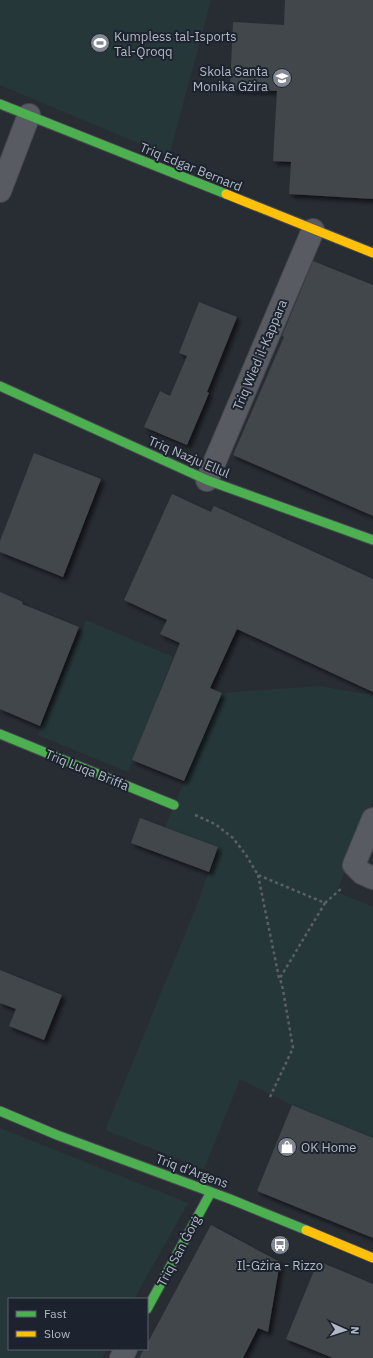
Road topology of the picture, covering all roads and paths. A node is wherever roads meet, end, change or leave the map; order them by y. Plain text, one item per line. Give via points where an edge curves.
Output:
1 (0, 104) edge
2 (29, 115) junction
3 (0, 191) edge
4 (313, 230) junction
5 (373, 253) edge
6 (0, 386) edge
7 (207, 480) junction
8 (373, 540) edge
9 (0, 734) edge
10 (174, 805) joint
11 (373, 820) edge
12 (258, 875) junction
13 (367, 876) edge
14 (325, 903) junction
15 (280, 978) junction
16 (270, 1097) dead end
17 (0, 1111) edge
18 (211, 1192) junction
19 (373, 1258) edge
20 (148, 1307) edge

1 - 2 street, Triq Edgar Bernard
2 - 3 street
2 - 4 street, Triq Edgar Bernard
4 - 5 street, Triq Edgar Bernard
4 - 7 street, Triq Wied il-Kappara
6 - 7 street, Triq Nazju Ellul
7 - 8 street, Triq Nazju Ellul
9 - 10 street, Triq Luqa Briffa
10 - 12 path via 215,824 233,838
11 - 13 street via 354,865
12 - 14 path
12 - 15 path
13 - 14 path
14 - 15 path
15 - 16 path via 293,1048
17 - 18 street, Triq d'Argens
18 - 19 street, Triq d'Argens
18 - 20 street, Triq San Ġorġ

